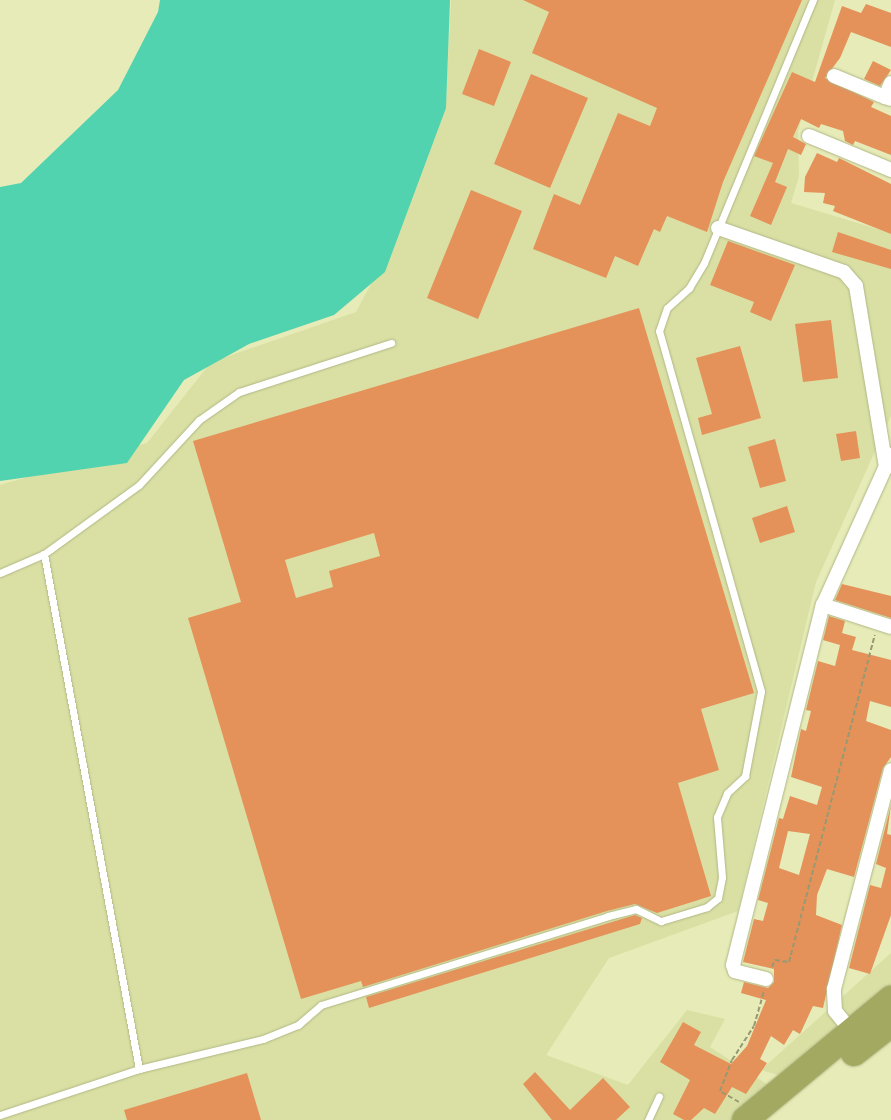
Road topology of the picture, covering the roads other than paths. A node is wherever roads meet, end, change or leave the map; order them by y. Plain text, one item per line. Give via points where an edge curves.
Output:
1 (813, 0) edge
2 (834, 76) dead end
3 (891, 83) edge
4 (888, 98) edge
5 (809, 136) dead end
6 (891, 170) edge
7 (718, 228) junction
8 (390, 343) dead end
9 (887, 473) edge
10 (44, 554) junction
11 (0, 573) edge
12 (823, 605) junction
13 (885, 625) edge
14 (891, 770) edge
15 (886, 813) edge
16 (766, 979) road end
17 (891, 999) edge
18 (891, 1024) edge
19 (852, 1032) junction
20 (139, 1069) junction
21 (660, 1096) dead end
22 (0, 1114) edge
23 (757, 1117) edge
24 (648, 1120) edge

1 - 7 lane
2 - 4 street
3 - 4 street
5 - 6 street
7 - 9 street via 844,272 856,286
7 - 20 lane via 696,278 667,308 659,331 760,685 745,776 727,793 717,817 722,877 718,898 707,906 661,921 636,909 608,916 322,1005 298,1025 262,1039
8 - 10 lane via 254,386 226,400 199,420 139,485
9 - 12 street
10 - 11 lane
10 - 20 lane
12 - 13 street
12 - 16 street via 733,965 735,971
14 - 15 street
15 - 19 street via 834,989 835,1011
17 - 19 highway
18 - 23 highway
19 - 23 highway
20 - 22 lane
21 - 24 lane

